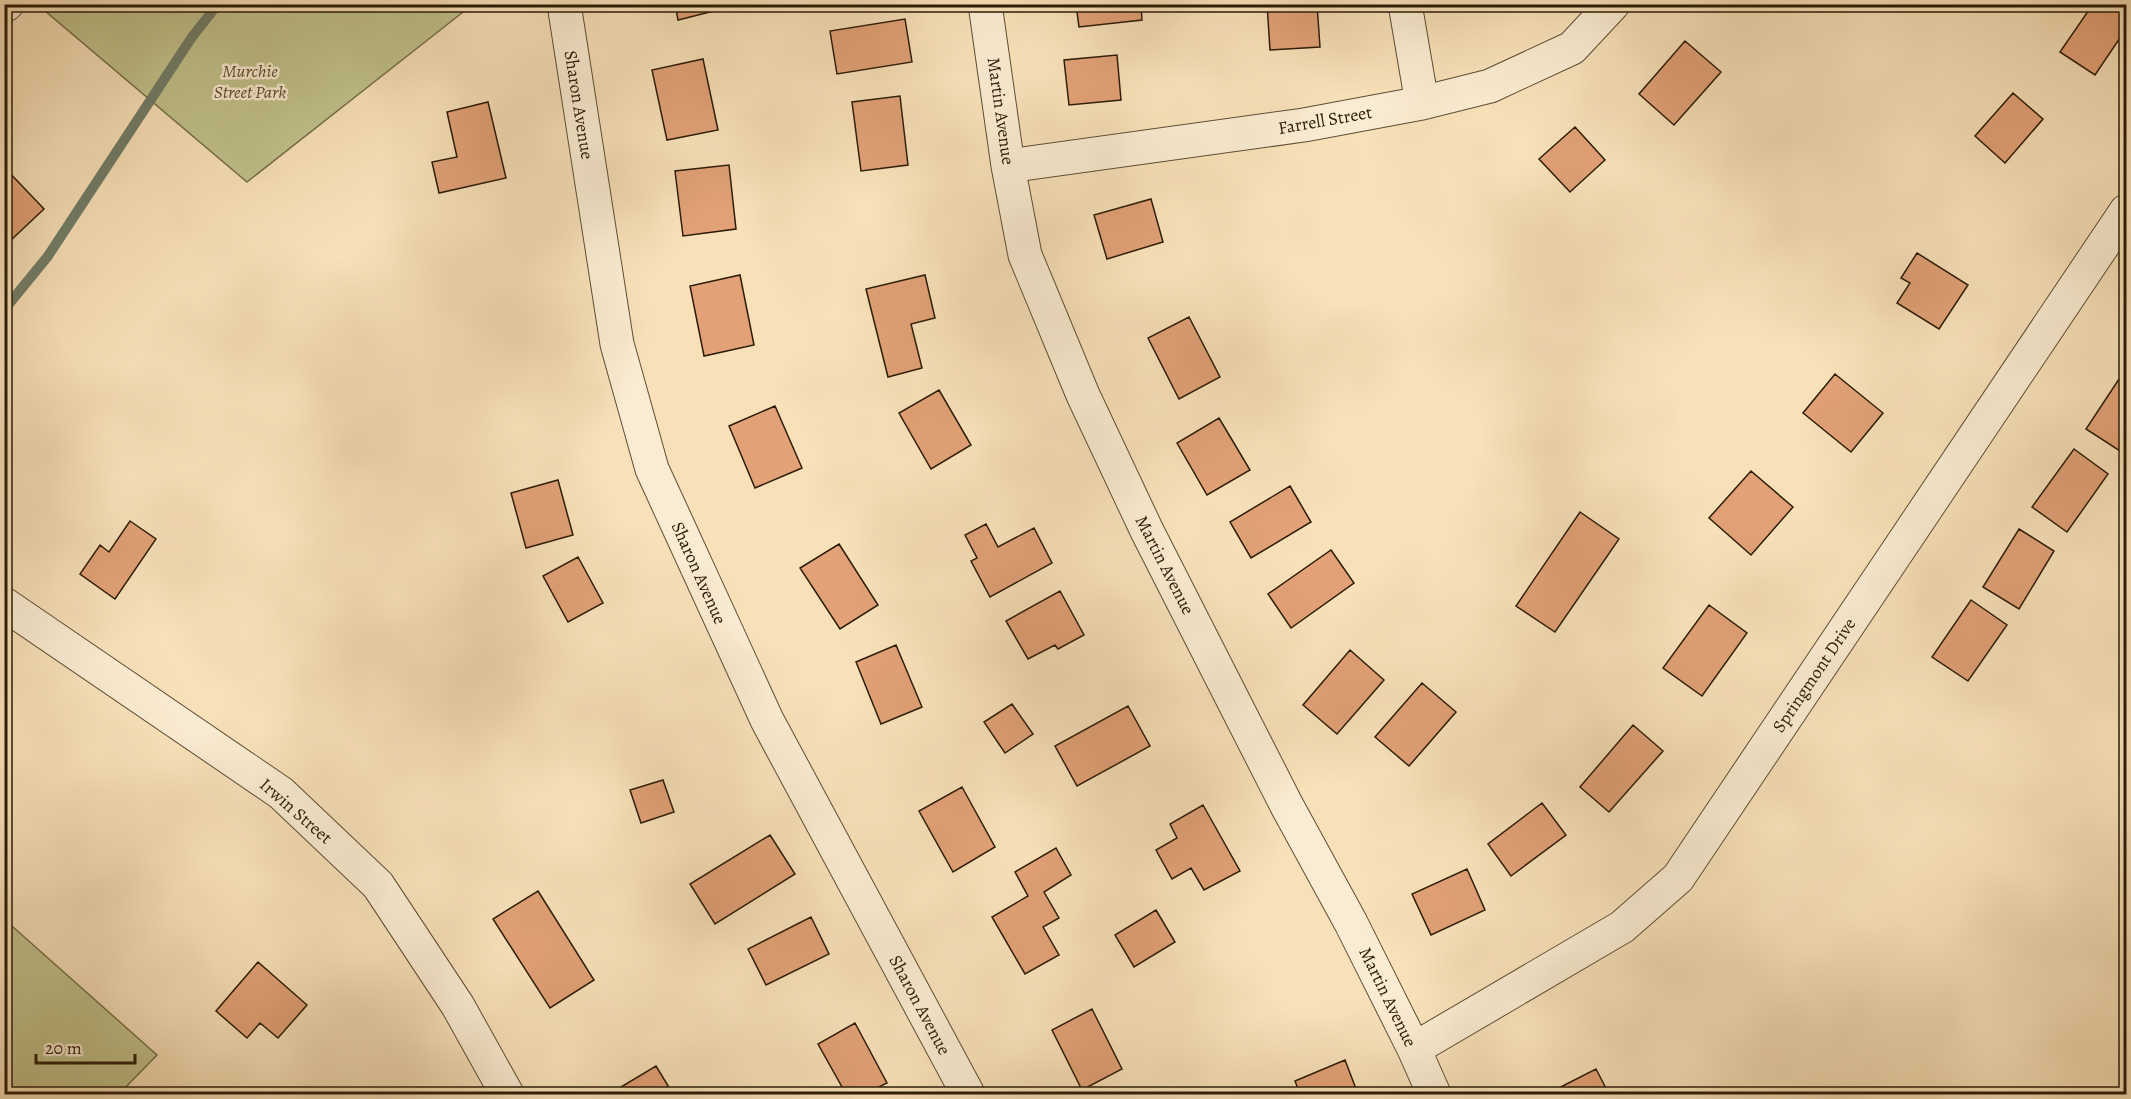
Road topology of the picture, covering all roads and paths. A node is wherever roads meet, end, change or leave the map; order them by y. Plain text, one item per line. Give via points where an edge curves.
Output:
1 (564, 4) edge
2 (985, 4) edge
3 (1405, 4) edge
4 (1613, 4) edge
5 (1422, 103) junction
6 (1008, 166) junction
7 (2127, 211) edge
8 (4, 604) edge
9 (1414, 1049) junction
10 (507, 1095) edge
11 (968, 1095) edge
12 (1434, 1095) edge

1 - 11 street, Sharon Avenue via 617,344 652,469 766,720
2 - 6 street, Martin Avenue
3 - 5 street
4 - 5 street, Farrell Street via 1572,48 1491,86
5 - 6 street, Farrell Street via 1304,125
6 - 9 street, Martin Avenue via 1026,255 1083,395 1147,531
7 - 9 street, Springmont Drive via 1678,878 1622,927
8 - 10 street, Irwin Street via 281,793 378,885 458,1006
9 - 12 street, Martin Avenue

